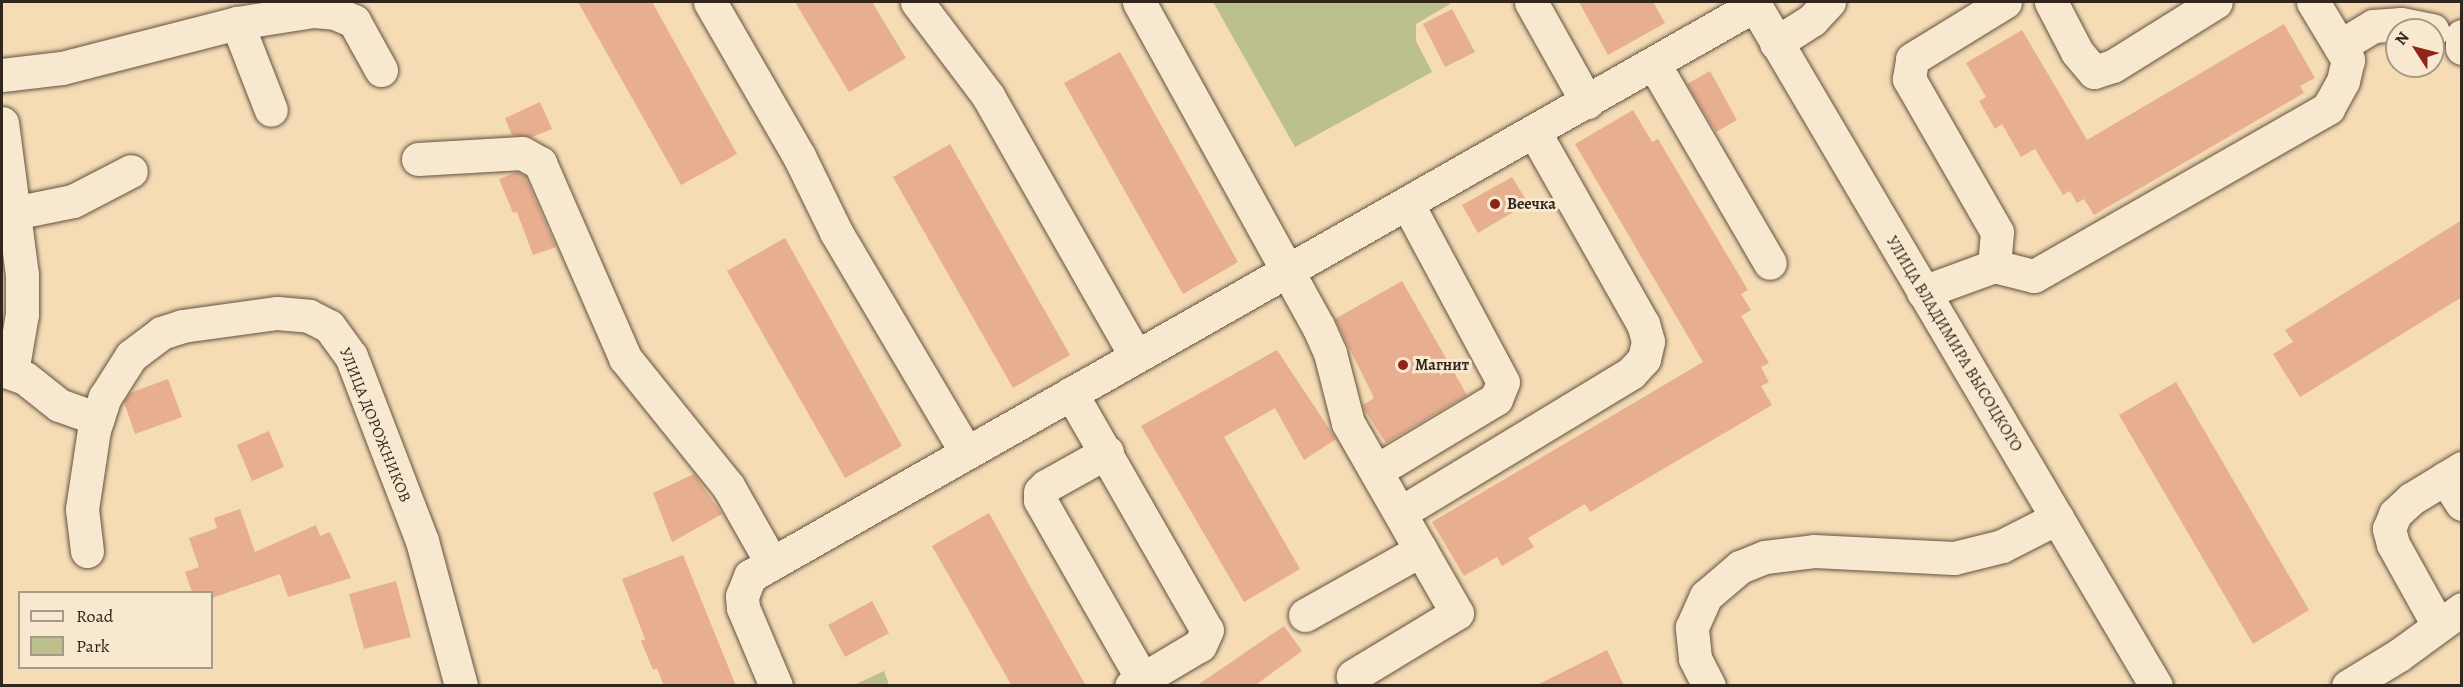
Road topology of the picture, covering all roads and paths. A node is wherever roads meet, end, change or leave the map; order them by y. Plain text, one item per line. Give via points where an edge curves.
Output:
1 (710, 2) edge
2 (917, 2) edge
3 (1139, 2) edge
4 (1531, 2) edge
5 (1829, 2) edge
6 (2005, 2) edge
7 (2051, 2) edge
8 (2216, 2) edge
9 (2313, 2) edge
10 (1754, 3) edge
11 (237, 23) junction
12 (2450, 36) edge
13 (1776, 43) junction
14 (2340, 46) junction
15 (1654, 64) junction
16 (381, 70) dead end
17 (2, 75) edge
18 (1587, 102) junction
19 (272, 110) dead end
20 (2, 123) edge
21 (1534, 131) junction
22 (418, 159) dead end
23 (131, 171) dead end
24 (1407, 203) junction
25 (14, 213) junction
26 (1770, 263) dead end
27 (1994, 266) junction
28 (1287, 273) junction
29 (1923, 292) junction
30 (1136, 356) junction
31 (7, 371) edge
32 (1071, 393) junction
33 (98, 418) junction
34 (966, 452) junction
35 (1107, 452) junction
36 (1376, 471) junction
37 (2456, 483) edge
38 (1400, 513) junction
39 (2057, 518) junction
40 (1421, 550) junction
41 (87, 551) dead end
42 (760, 569) junction
43 (1305, 615) dead end
44 (2450, 617) edge
45 (1353, 676) dead end
46 (1137, 682) edge
47 (461, 686) edge
48 (776, 686) edge
49 (1709, 686) edge
50 (2156, 686) edge
51 (2348, 686) edge

1 - 34 street via 799,156 836,232
2 - 30 street via 988,96
3 - 28 street
4 - 18 street
5 - 13 street via 1812,20
6 - 27 street via 1912,59 1909,79 1997,232
7 - 8 street via 2077,52 2094,72 2113,66
9 - 14 street
10 - 13 street, УЛИЦА ВЛАДИМИРА ВЫСОЦКОГО
10 - 15 street
11 - 16 street via 313,11 335,13 359,27
11 - 17 street via 62,68
11 - 19 street
12 - 14 street via 2401,24 2373,26
13 - 29 street, УЛИЦА ВЛАДИМИРА ВЫСОЦКОГО
14 - 27 street via 2348,60 2343,81 2328,108 2034,276
15 - 18 street
15 - 26 street
18 - 21 street
20 - 25 street
21 - 24 street
21 - 38 street via 1643,324 1648,341 1644,359 1631,373
22 - 42 street via 522,153 540,163 625,358 728,486
23 - 25 street via 73,201
24 - 28 street
24 - 36 street via 1502,373 1503,382 1496,399
25 - 31 street via 22,314
27 - 29 street
28 - 30 street
28 - 36 street via 1330,353 1342,410
29 - 39 street, УЛИЦА ВЛАДИМИРА ВЫСОЦКОГО
30 - 32 street
31 - 33 street via 59,405
32 - 34 street
32 - 35 street
33 - 41 street, УЛИЦА ДОРОЖНИКОВ via 86,464 83,498
33 - 47 street, УЛИЦА ДОРОЖНИКОВ via 105,398 131,356 160,333 182,326 277,312 309,316 329,326 351,356 422,541
34 - 42 street
35 - 46 street via 1046,486 1040,492 1041,500
35 - 46 street via 1207,630 1200,645
36 - 38 street
37 - 44 street via 2411,499 2395,514 2389,529 2393,544
38 - 40 street
39 - 49 street via 2002,546 1954,558 1814,551 1765,557 1740,567 1706,596 1692,627 1695,658
39 - 50 street, УЛИЦА ВЛАДИМИРА ВЫСОЦКОГО
40 - 43 street
40 - 45 street via 1457,613
42 - 48 street via 742,596 743,608
44 - 51 street

